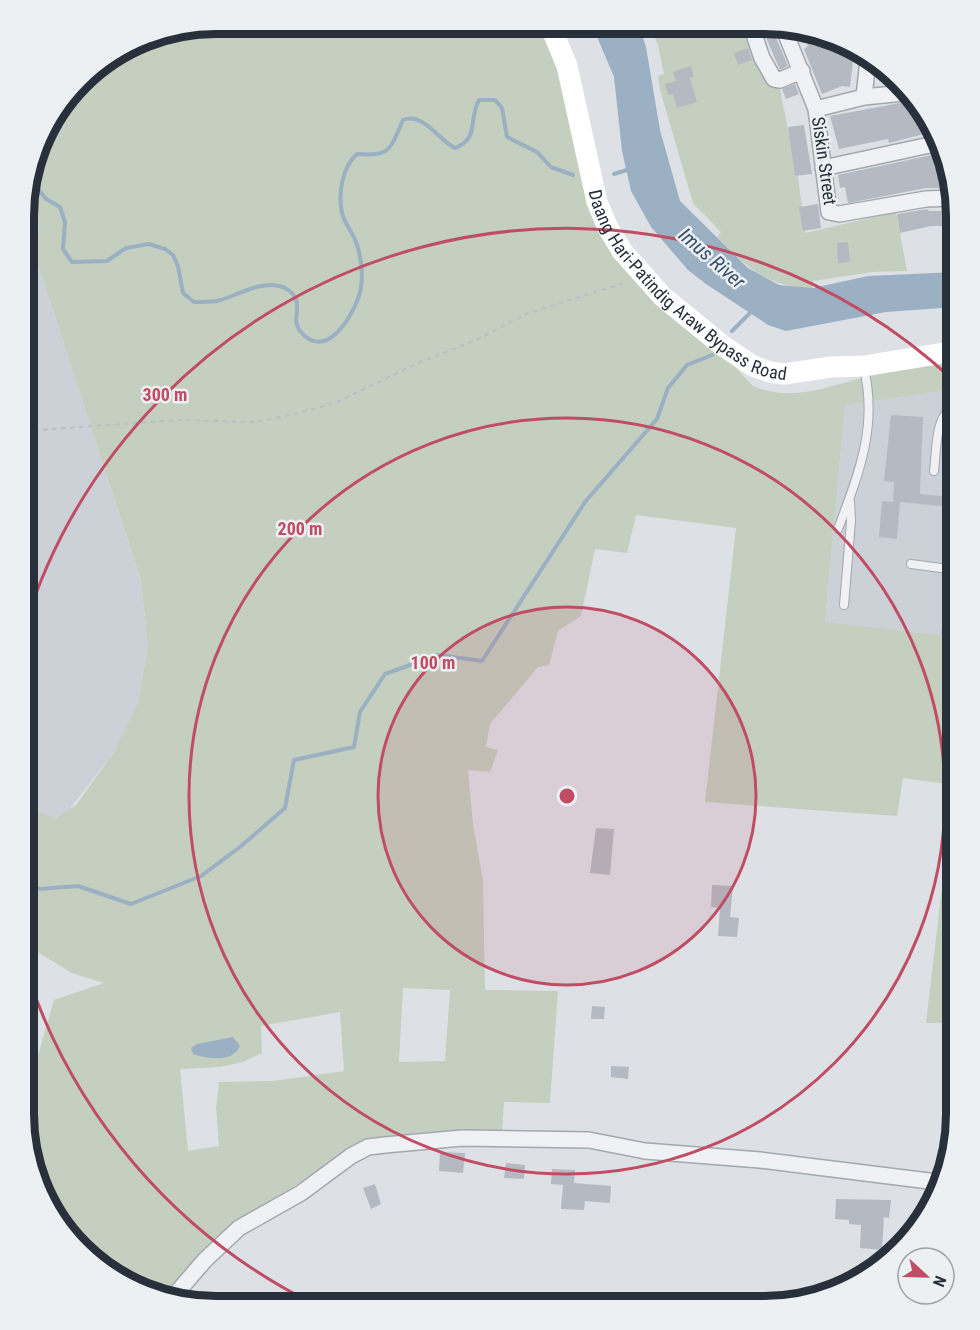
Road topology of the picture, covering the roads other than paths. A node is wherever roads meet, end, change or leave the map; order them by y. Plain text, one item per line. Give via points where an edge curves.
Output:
1 (554, 35) edge
2 (755, 35) edge
3 (788, 36) edge
4 (867, 68) edge
5 (802, 71) junction
6 (897, 94) edge
7 (864, 97) junction
8 (816, 109) junction
9 (931, 145) edge
10 (823, 168) junction
11 (944, 198) edge
12 (946, 353) edge
13 (864, 366) junction
14 (946, 412) edge
15 (934, 471) dead end
16 (849, 498) junction
17 (838, 530) dead end
18 (911, 564) dead end
19 (946, 569) edge
20 (844, 605) dead end
21 (932, 1181) edge
22 (178, 1291) edge

1 - 13 main road, Daang Hari-Patindig Araw Bypass Road via 567,66 597,202 622,251 663,297 723,346 770,372
2 - 5 street via 774,79
3 - 5 street, Siskin Street
4 - 7 street
5 - 8 street, Siskin Street
6 - 7 street
7 - 8 street
8 - 10 street, Siskin Street
9 - 10 street
10 - 11 street, Siskin Street via 827,208 832,214
12 - 13 main road, Daang Hari-Patindig Araw Bypass Road
13 - 16 lane via 870,415 860,473
14 - 15 lane via 941,419
16 - 17 lane
16 - 20 lane via 851,521
18 - 19 lane
21 - 22 street via 760,1160 645,1151 589,1140 462,1138 385,1144 351,1156 301,1193 239,1228

